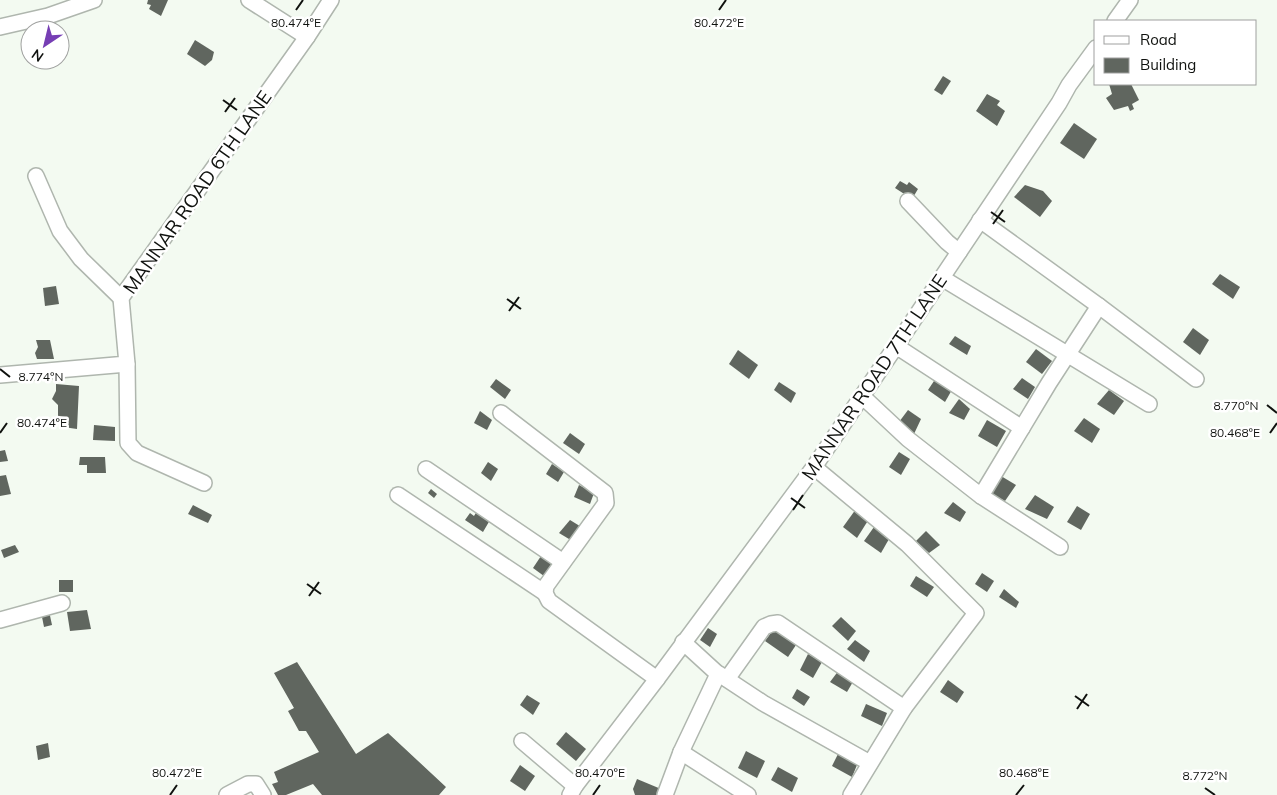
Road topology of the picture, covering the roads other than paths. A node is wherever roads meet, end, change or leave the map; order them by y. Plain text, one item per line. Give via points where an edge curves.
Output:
1 (94, 0) edge
2 (249, 0) edge
3 (331, 0) edge
4 (1130, 0) edge
5 (1116, 20) edge
6 (0, 27) edge
7 (307, 37) junction
8 (1094, 51) edge
9 (36, 176) dead end
10 (908, 201) dead end
11 (980, 220) junction
12 (960, 252) junction
13 (942, 278) junction
14 (121, 298) junction
15 (1099, 306) junction
16 (896, 346) junction
17 (1066, 354) junction
18 (127, 364) junction
19 (0, 375) edge
20 (1196, 379) dead end
21 (862, 396) junction
22 (1150, 404) dead end
23 (500, 413) dead end
24 (1022, 428) junction
25 (814, 467) junction
26 (426, 469) dead end
27 (204, 484) dead end
28 (398, 495) dead end
29 (981, 496) junction
30 (1060, 547) dead end
31 (563, 562) junction
32 (544, 593) junction
33 (62, 603) dead end
34 (0, 620) edge
35 (683, 642) junction
36 (722, 677) junction
37 (657, 679) junction
38 (904, 708) junction
39 (522, 742) dead end
40 (681, 752) junction
41 (870, 763) junction
42 (572, 791) edge
43 (227, 795) edge
44 (263, 795) edge
45 (665, 795) edge
46 (748, 795) edge
47 (851, 795) edge

1 - 6 street via 48,16
2 - 7 street
3 - 7 street, MANNAR ROAD 6TH LANE
4 - 5 street
7 - 14 street, MANNAR ROAD 6TH LANE
8 - 11 street, MANNAR ROAD 7TH LANE
9 - 14 street via 60,231 81,258
10 - 12 street
11 - 12 street, MANNAR ROAD 7TH LANE
11 - 15 street
12 - 13 street, MANNAR ROAD 7TH LANE
13 - 16 street, MANNAR ROAD 7TH LANE
13 - 17 street
14 - 18 street, MANNAR ROAD 6TH LANE
15 - 17 street
15 - 20 street
16 - 21 street, MANNAR ROAD 7TH LANE
16 - 24 street
17 - 22 street
17 - 24 street
18 - 19 street
18 - 27 street, MANNAR ROAD 6TH LANE via 128,443 137,453
21 - 25 street, MANNAR ROAD 7TH LANE
21 - 29 street via 908,439
23 - 31 street via 606,493 606,503
24 - 29 street
25 - 35 street, MANNAR ROAD 7TH LANE
25 - 38 street via 907,544 976,613
26 - 31 street
28 - 32 street
29 - 30 street
31 - 32 street
32 - 37 street via 549,601
33 - 34 street
35 - 36 street
35 - 37 street, MANNAR ROAD 7TH LANE
36 - 38 street via 764,627 778,623
36 - 40 street
36 - 41 street
37 - 42 street, MANNAR ROAD 7TH LANE
38 - 41 street
39 - 42 street
40 - 45 street
40 - 46 street
41 - 47 street
43 - 44 street via 248,784 256,784

